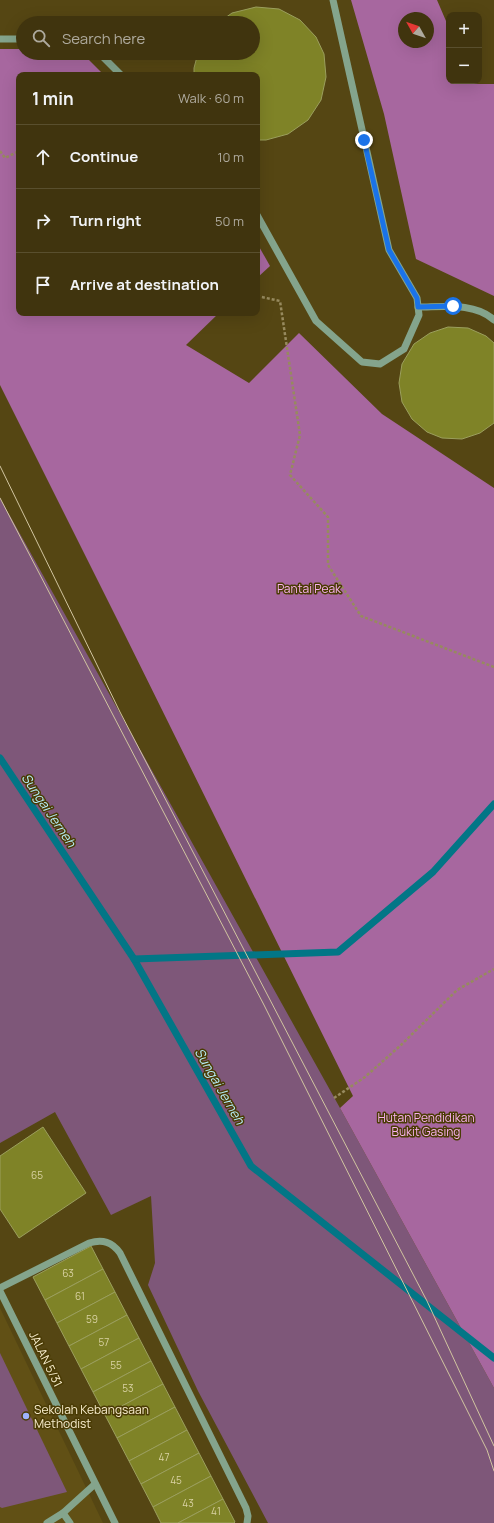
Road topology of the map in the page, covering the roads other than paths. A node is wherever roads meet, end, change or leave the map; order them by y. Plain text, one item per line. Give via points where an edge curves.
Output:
1 (333, 0) edge
2 (0, 39) edge
3 (16, 39) edge
4 (106, 60) edge
5 (118, 72) edge
6 (260, 220) edge
7 (418, 307) junction
8 (494, 320) edge
9 (0, 1289) edge
10 (95, 1484) junction
11 (63, 1513) junction
12 (47, 1523) edge
13 (70, 1523) edge
14 (115, 1523) edge
15 (247, 1523) edge

1 - 7 street via 389,250 417,298
2 - 3 street
4 - 5 street
6 - 7 street via 316,321 362,362 380,364 404,349 419,315
7 - 8 street via 453,306 476,310
9 - 10 street, JALAN 5/31
9 - 15 street via 89,1243 107,1242 115,1246 246,1508
10 - 11 street
10 - 14 street, JALAN 5/31
11 - 12 street
11 - 13 street

